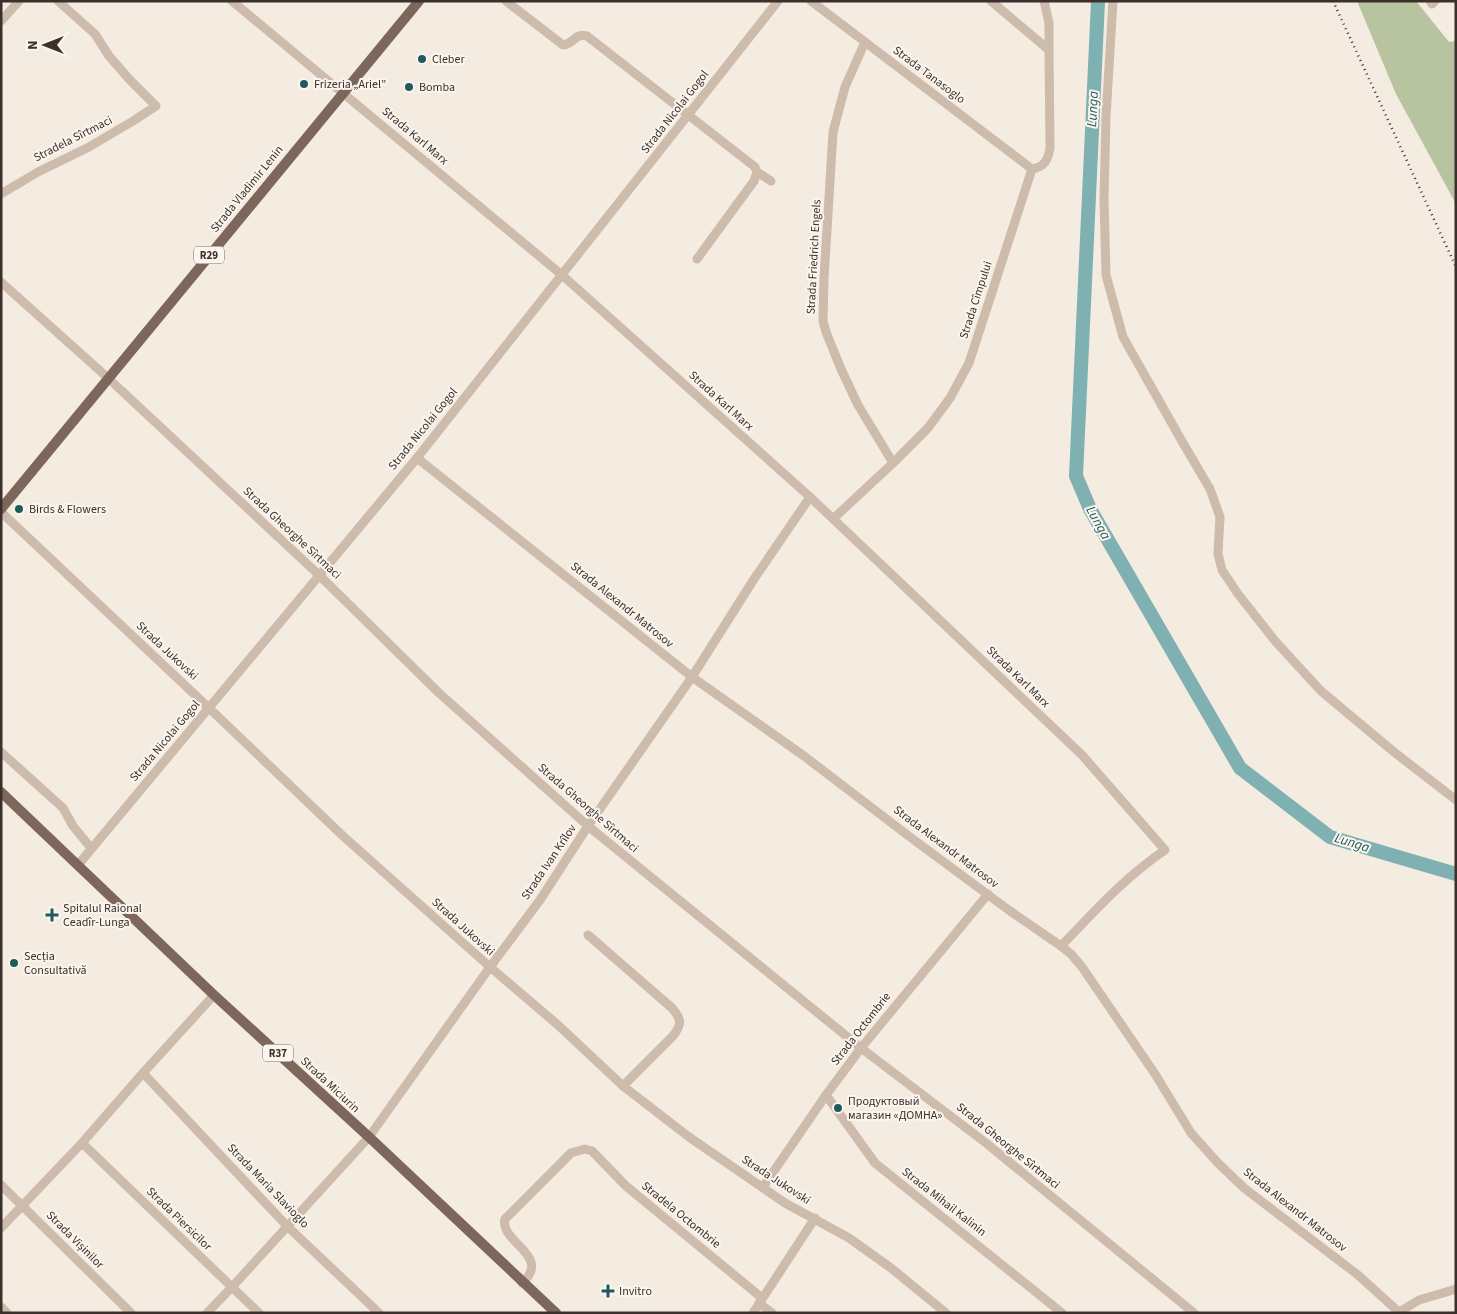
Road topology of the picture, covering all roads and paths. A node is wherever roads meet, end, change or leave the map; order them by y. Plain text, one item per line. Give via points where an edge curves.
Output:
1 (19, 1) edge
2 (58, 1) edge
3 (232, 1) edge
4 (419, 1) edge
5 (506, 1) edge
6 (778, 1) edge
7 (811, 1) edge
8 (990, 1) edge
9 (1044, 1) edge
10 (1114, 1) edge
11 (1430, 1) edge
12 (1435, 1) edge
13 (1, 21) edge
14 (866, 42) junction
15 (1050, 50) junction
16 (343, 92) junction
17 (688, 116) junction
18 (1032, 169) junction
19 (757, 172) junction
20 (771, 181) dead end
21 (1, 194) edge
22 (697, 258) dead end
23 (562, 275) junction
24 (1, 282) edge
25 (108, 378) junction
26 (417, 458) junction
27 (893, 463) junction
28 (810, 496) junction
29 (1, 510) edge
30 (833, 519) junction
31 (319, 575) junction
32 (692, 677) junction
33 (209, 708) junction
34 (1, 752) edge
35 (1, 792) edge
36 (1456, 800) edge
37 (588, 826) junction
38 (92, 848) junction
39 (78, 865) junction
40 (988, 894) junction
41 (588, 936) dead end
42 (1061, 946) junction
43 (490, 967) junction
44 (214, 995) junction
45 (860, 1048) junction
46 (143, 1072) junction
47 (623, 1086) junction
48 (826, 1096) junction
49 (369, 1137) junction
50 (82, 1143) junction
51 (1, 1184) edge
52 (763, 1187) junction
53 (22, 1205) junction
54 (815, 1218) junction
55 (287, 1226) junction
56 (1, 1228) edge
57 (522, 1283) junction
58 (232, 1287) junction
59 (1456, 1289) edge
60 (761, 1301) junction
61 (1, 1307) edge
62 (1400, 1312) edge
63 (7, 1313) edge
64 (131, 1313) edge
65 (207, 1313) edge
66 (259, 1313) edge
67 (379, 1313) edge
68 (556, 1313) edge
69 (753, 1313) edge
70 (772, 1313) edge
71 (946, 1313) edge
72 (1062, 1313) edge
73 (1194, 1313) edge

1 - 13 street
2 - 21 street, Stradela Sîrtmaci via 94,34 109,56 156,106 89,147
3 - 16 street, Strada Karl Marx
4 - 16 main road, Strada Vladimir Lenin / R29
5 - 17 street via 563,45 578,36 587,36
6 - 17 street, Strada Nicolai Gogol
7 - 14 street, Strada Tanasoglo
8 - 15 street
9 - 15 street, Strada Cîmpului
10 - 36 street via 1106,126 1106,275 1123,337 1210,489 1220,517 1218,554 1222,570 1276,642 1321,692
11 - 12 street via 1432,4
14 - 18 street, Strada Tanasoglo
14 - 27 street, Strada Friedrich Engels via 845,87 833,132 823,321 858,405
15 - 18 street, Strada Cîmpului via 1050,148 1046,161
16 - 23 street, Strada Karl Marx
16 - 25 main road, Strada Vladimir Lenin / R29
17 - 19 street via 755,167
17 - 23 street, Strada Nicolai Gogol
18 - 27 street, Strada Cîmpului via 969,363 950,398 928,428
19 - 20 street
19 - 22 street via 754,181
23 - 26 street, Strada Nicolai Gogol
23 - 28 street, Strada Karl Marx
24 - 25 street, Strada Gheorghe Sîrtmaci
25 - 29 main road, Strada Vladimir Lenin / R29
25 - 31 street, Strada Gheorghe Sîrtmaci
26 - 31 street, Strada Nicolai Gogol
26 - 32 street, Strada Alexandr Matrosov
27 - 30 street, Strada Cîmpului
28 - 30 street, Strada Karl Marx
28 - 32 street, Strada Ivan Krîlov
29 - 33 street, Strada Jukovski
30 - 42 street, Strada Karl Marx via 1082,756 1165,850 1120,885
31 - 33 street, Strada Nicolai Gogol
31 - 37 street, Strada Gheorghe Sîrtmaci via 439,693
32 - 37 street, Strada Ivan Krîlov
32 - 40 street, Strada Alexandr Matrosov via 804,756
33 - 38 street, Strada Nicolai Gogol
33 - 43 street, Strada Jukovski via 343,836
34 - 38 street via 63,808
35 - 39 main road, Strada Miciurin / R37
37 - 43 street, Strada Ivan Krîlov via 540,900
37 - 45 street, Strada Gheorghe Sîrtmaci
38 - 39 street, Strada Nicolai Gogol
39 - 44 main road, Strada Miciurin / R37
40 - 42 street, Strada Alexandr Matrosov
40 - 45 street, Strada Octombrie
41 - 47 street via 679,1016 680,1023 673,1036
42 - 62 street, Strada Alexandr Matrosov via 1082,967 1191,1133 1218,1163 1244,1188 1358,1275
43 - 47 street, Strada Jukovski
43 - 49 street, Strada Ivan Krîlov
44 - 46 street
44 - 49 main road, Strada Miciurin / R37
45 - 48 street, Strada Octombrie
45 - 73 street, Strada Gheorghe Sîrtmaci via 986,1143
46 - 50 street
46 - 55 street, Strada Maria Slavioglo
47 - 52 street, Strada Jukovski
48 - 52 street, Strada Octombrie
48 - 72 street, Strada Mihail Kalinin via 875,1163
49 - 55 street, Strada Ivan Krîlov
49 - 57 main road, Strada Miciurin / R37
50 - 53 street
50 - 58 street, Strada Piersicilor
51 - 53 street, Strada Vișinilor
52 - 54 street, Strada Jukovski
53 - 56 street
53 - 64 street, Strada Vișinilor
54 - 60 street
54 - 71 street, Strada Jukovski via 891,1268
55 - 58 street, Strada Ivan Krîlov
55 - 67 street, Strada Maria Slavioglo
57 - 60 street, Stradela Octombrie via 532,1270 530,1261 506,1230 506,1219 571,1154 585,1149 592,1151 626,1186
57 - 68 main road, Strada Miciurin / R37
58 - 65 street, Strada Ivan Krîlov
58 - 66 street, Strada Piersicilor
59 - 62 street via 1419,1300
60 - 69 street
60 - 70 street, Stradela Octombrie
61 - 63 street

